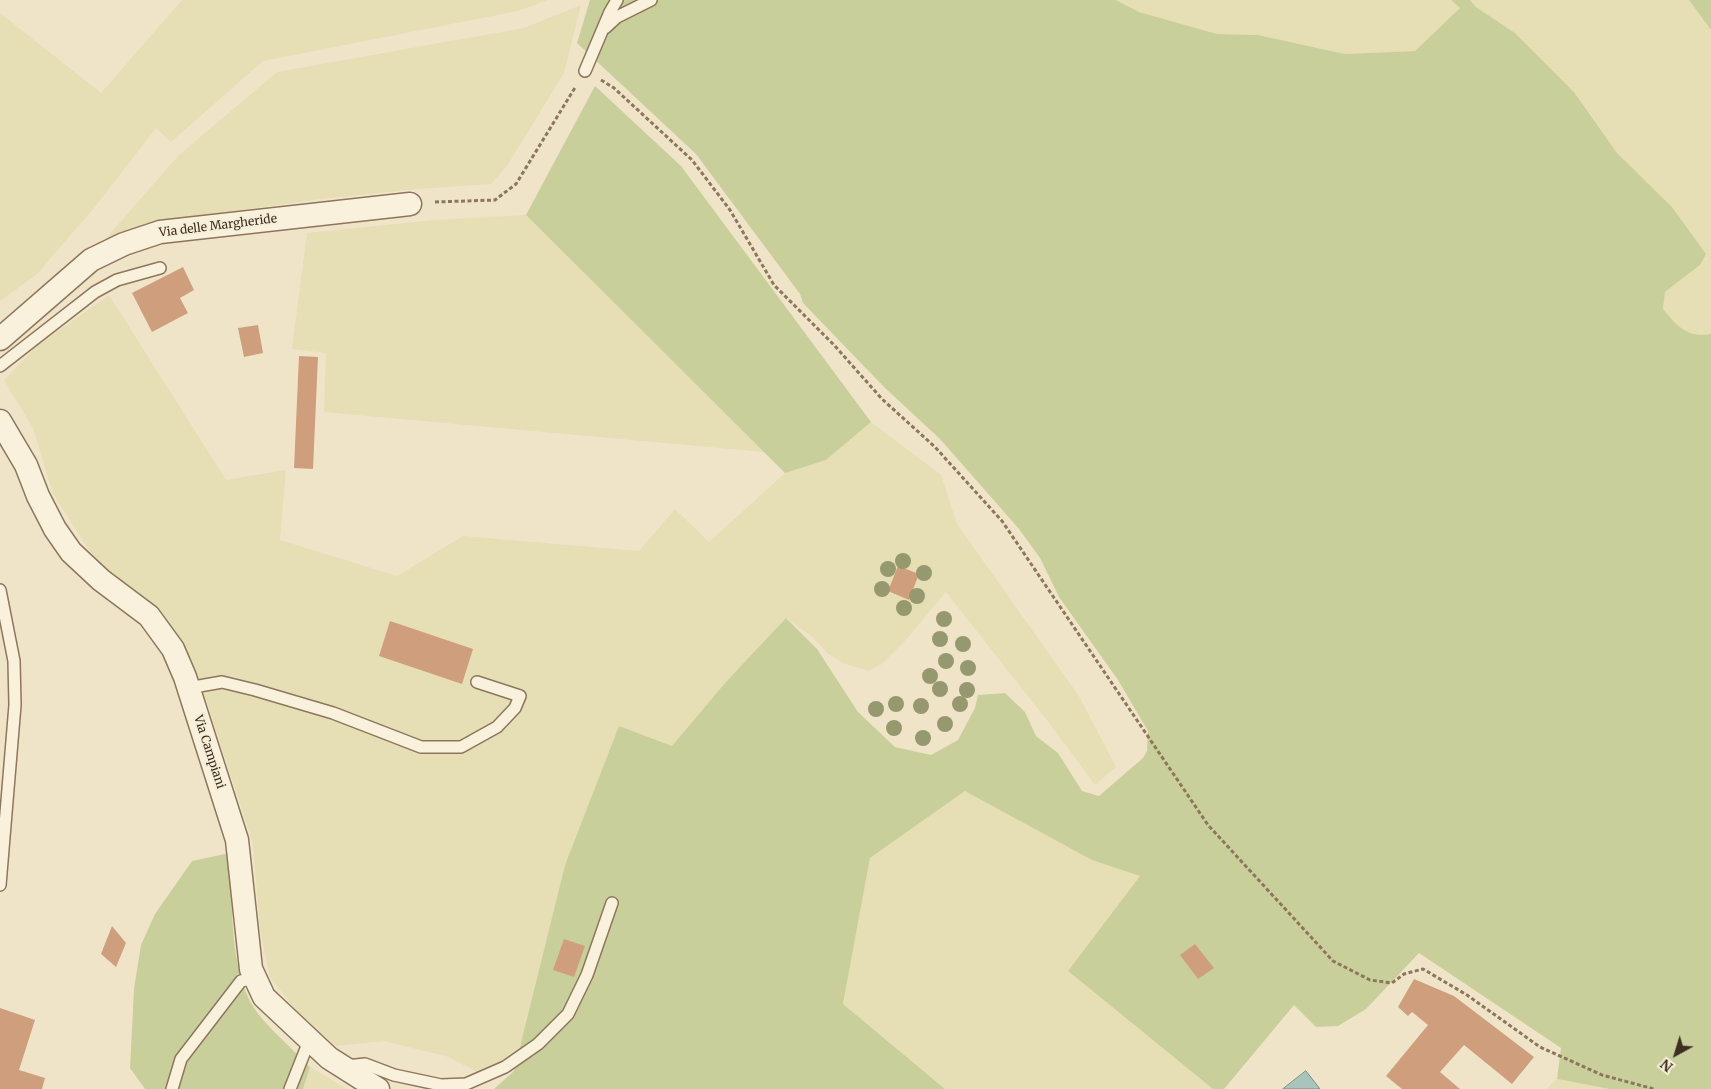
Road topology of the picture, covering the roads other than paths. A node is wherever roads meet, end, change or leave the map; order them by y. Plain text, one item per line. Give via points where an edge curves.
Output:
1 (617, 0) edge
2 (651, 0) edge
3 (602, 31) junction
4 (585, 71) road end
5 (410, 204) road end
6 (160, 268) dead end
7 (0, 339) edge
8 (0, 366) edge
9 (0, 421) edge
10 (0, 590) edge
11 (478, 682) dead end
12 (188, 688) junction
13 (0, 885) edge
14 (612, 902) dead end
15 (256, 978) junction
16 (309, 1040) junction
17 (341, 1066) junction
18 (172, 1089) edge
19 (290, 1089) edge
20 (378, 1089) edge

1 - 3 lane
2 - 3 lane via 617,17
3 - 4 lane
5 - 7 street, Via delle Margheride via 160,232 91,260
6 - 8 lane via 117,280 94,292
9 - 12 street, Via Campiani via 26,465 55,529 71,552 101,580 149,616 173,649
10 - 13 lane via 14,661 14,705
11 - 12 lane via 520,696 515,708 497,727 461,746 421,748 333,712 255,690 222,682
12 - 15 street, Via Campiani via 237,840 251,969
14 - 17 lane via 588,975 568,1014 538,1044 505,1067 466,1084 440,1085 365,1064
15 - 16 street, Via Campiani via 264,997
15 - 18 lane via 242,982 181,1059
16 - 17 street, Via Campiani
16 - 19 lane
17 - 20 street, Via Campiani

